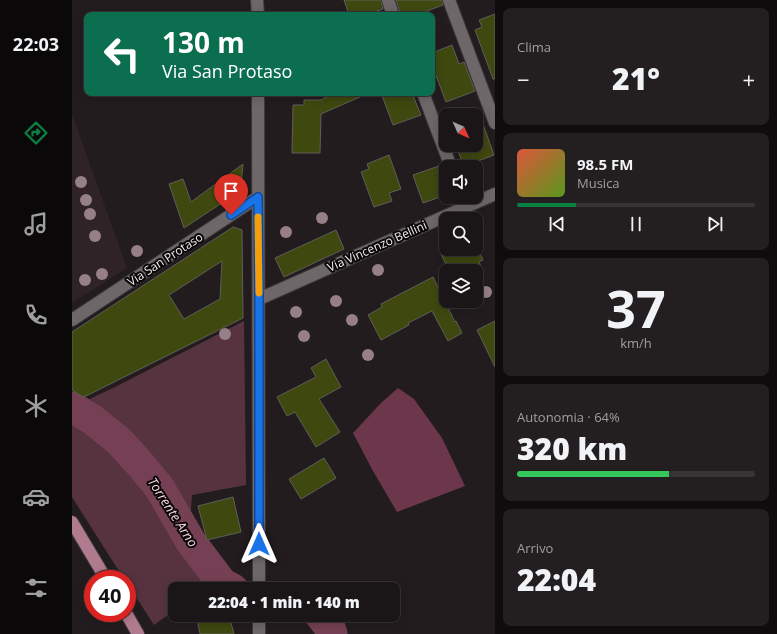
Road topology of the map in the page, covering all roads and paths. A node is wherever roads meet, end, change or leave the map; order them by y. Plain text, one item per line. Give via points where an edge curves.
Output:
1 (258, 0) edge
2 (388, 0) edge
3 (449, 0) edge
4 (258, 12) edge
5 (393, 12) edge
6 (258, 96) edge
7 (424, 96) edge
8 (495, 123) edge
9 (448, 160) edge
10 (495, 194) edge
11 (258, 197) junction
12 (483, 197) edge
13 (460, 204) edge
14 (259, 299) junction
15 (72, 320) edge
16 (72, 522) edge
17 (101, 570) edge
18 (259, 582) edge
19 (131, 622) edge
20 (259, 622) edge
21 (138, 634) edge
22 (259, 634) edge

1 - 4 street
2 - 5 street
3 - 8 street
6 - 11 street
7 - 9 street
10 - 12 street, Via Vincenzo Bellini
11 - 14 street
11 - 15 street, Via San Protaso
13 - 14 street, Via Vincenzo Bellini
14 - 18 street
16 - 17 main road
19 - 21 main road
20 - 22 street

